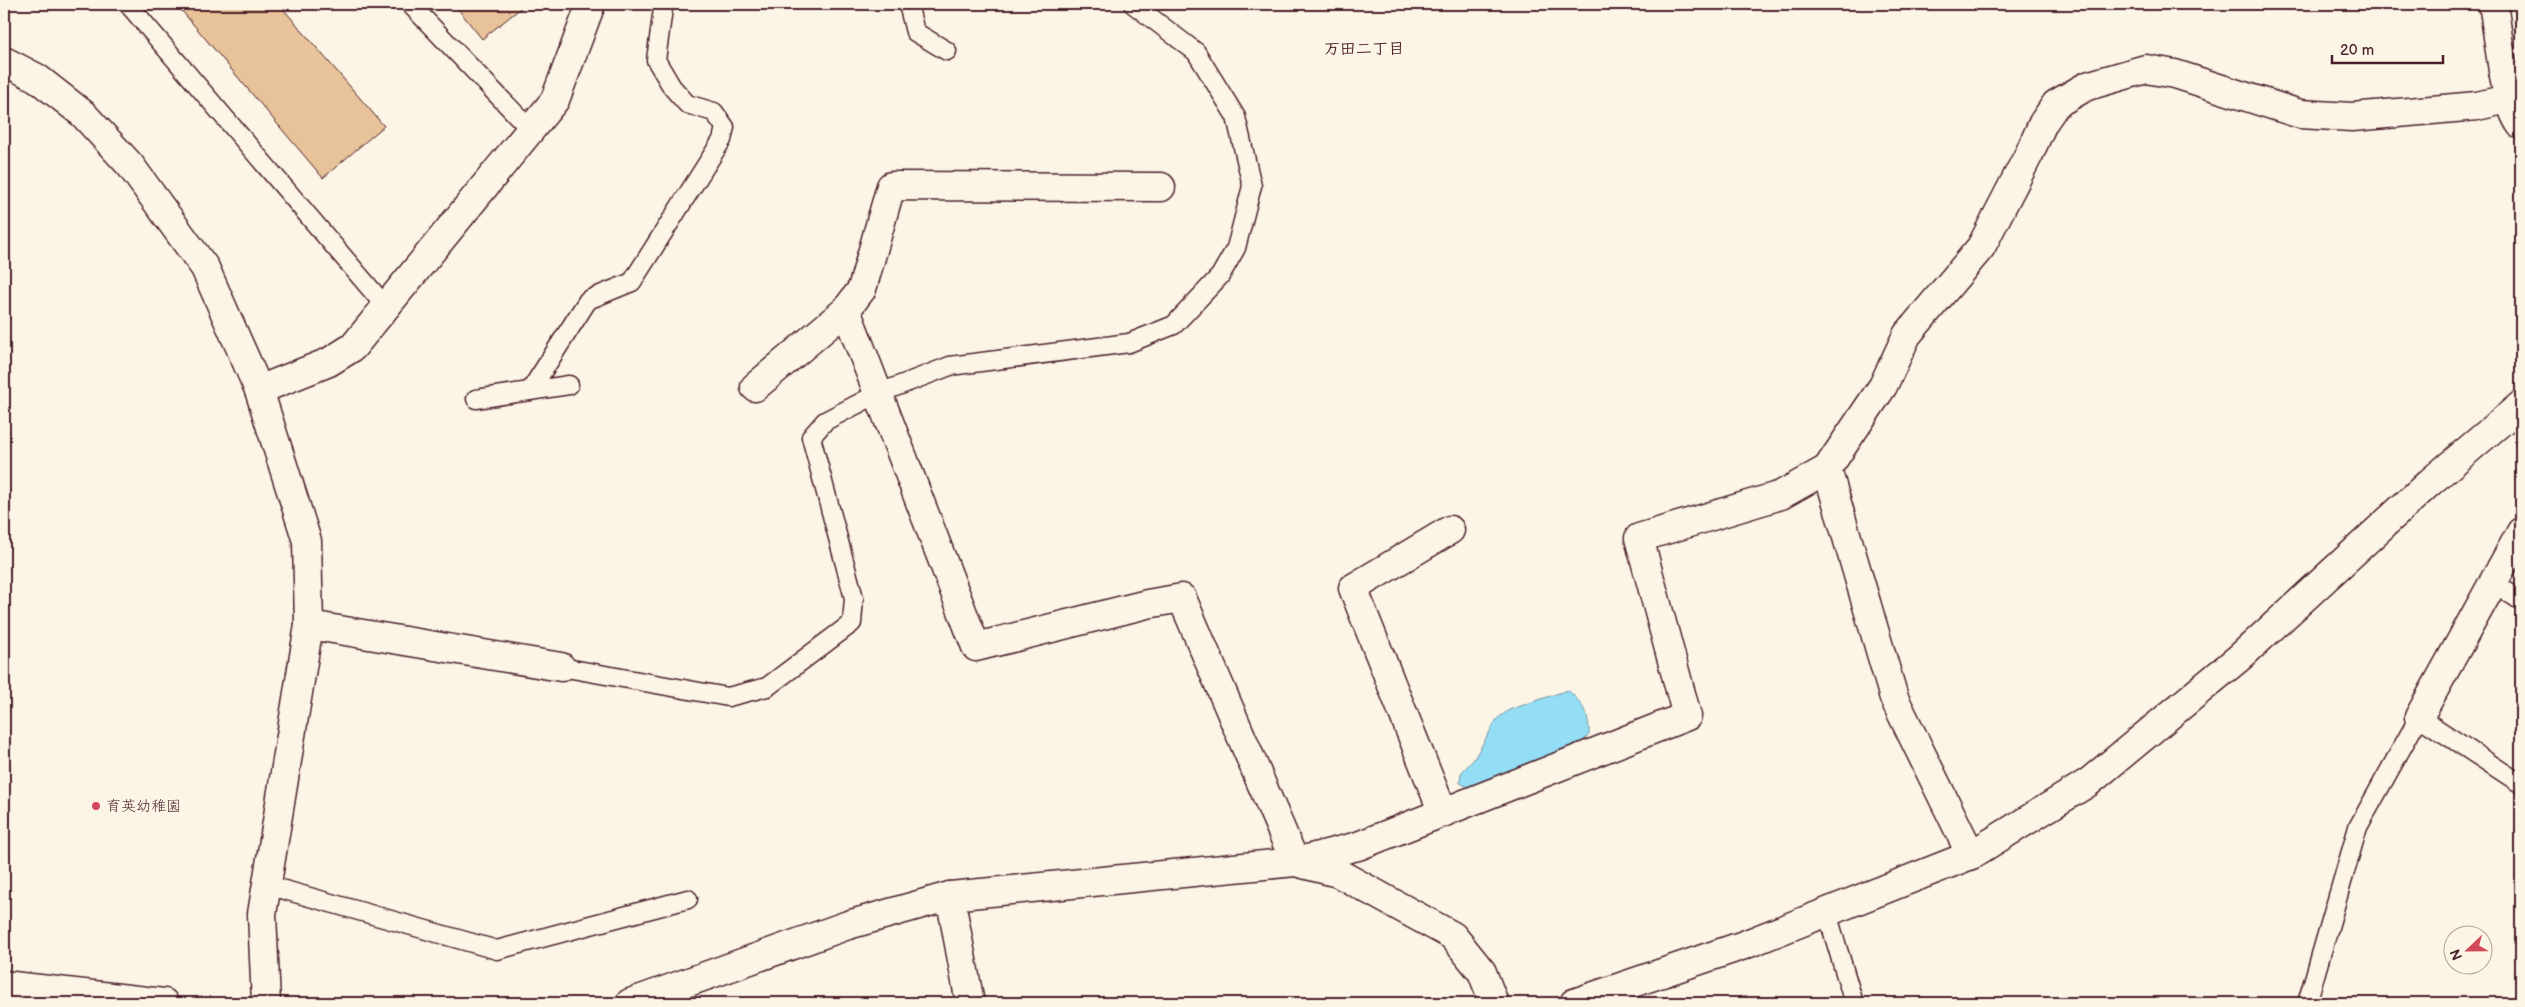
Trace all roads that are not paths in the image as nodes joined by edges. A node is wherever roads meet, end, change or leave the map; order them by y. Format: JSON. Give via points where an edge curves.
{"nodes":[{"id":1,"x":128,"y":4,"type":"edge"},
{"id":2,"x":410,"y":4,"type":"edge"},
{"id":3,"x":591,"y":4,"type":"edge"},
{"id":4,"x":660,"y":4,"type":"edge"},
{"id":5,"x":908,"y":4,"type":"edge"},
{"id":6,"x":1133,"y":4,"type":"edge"},
{"id":7,"x":2494,"y":4,"type":"edge"},
{"id":8,"x":946,"y":50,"type":"dead end"},
{"id":9,"x":4,"y":61,"type":"edge"},
{"id":10,"x":2516,"y":98,"type":"edge"},
{"id":11,"x":2521,"y":126,"type":"edge"},
{"id":12,"x":531,"y":130,"type":"junction"},
{"id":13,"x":1161,"y":187,"type":"dead end"},
{"id":14,"x":386,"y":307,"type":"junction"},
{"id":15,"x":846,"y":310,"type":"junction"},
{"id":16,"x":569,"y":385,"type":"dead end"},
{"id":17,"x":755,"y":388,"type":"dead end"},
{"id":18,"x":259,"y":390,"type":"junction"},
{"id":19,"x":530,"y":391,"type":"junction"},
{"id":20,"x":877,"y":394,"type":"junction"},
{"id":21,"x":476,"y":399,"type":"dead end"},
{"id":22,"x":2521,"y":405,"type":"edge"},
{"id":23,"x":1827,"y":469,"type":"junction"},
{"id":24,"x":1450,"y":530,"type":"dead end"},
{"id":25,"x":2521,"y":532,"type":"edge"},
{"id":26,"x":2494,"y":583,"type":"junction"},
{"id":27,"x":2521,"y":601,"type":"edge"},
{"id":28,"x":310,"y":624,"type":"junction"},
{"id":29,"x":561,"y":667,"type":"joint"},
{"id":30,"x":2419,"y":717,"type":"junction"},
{"id":31,"x":2521,"y":784,"type":"edge"},
{"id":32,"x":1443,"y":813,"type":"junction"},
{"id":33,"x":1971,"y":855,"type":"junction"},
{"id":34,"x":1295,"y":862,"type":"junction"},
{"id":35,"x":267,"y":885,"type":"junction"},
{"id":36,"x":950,"y":896,"type":"junction"},
{"id":37,"x":688,"y":899,"type":"dead end"},
{"id":38,"x":1827,"y":913,"type":"junction"},
{"id":39,"x":4,"y":985,"type":"edge"},
{"id":40,"x":164,"y":1003,"type":"edge"},
{"id":41,"x":266,"y":1003,"type":"edge"},
{"id":42,"x":630,"y":1003,"type":"edge"},
{"id":43,"x":970,"y":1003,"type":"edge"},
{"id":44,"x":1494,"y":1003,"type":"edge"},
{"id":45,"x":1574,"y":1003,"type":"edge"},
{"id":46,"x":1854,"y":1003,"type":"edge"},
{"id":47,"x":2307,"y":1003,"type":"edge"}],
"edges":[{"from":1,"to":14,"type":"lane"},
{"from":2,"to":12,"type":"lane"},
{"from":3,"to":12,"type":"street","via":[[556,100]]},
{"from":4,"to":19,"type":"lane","via":[[664,9],[656,60],[687,104],[714,112],[725,127],[722,140],[632,282],[588,300]]},
{"from":5,"to":8,"type":"lane","via":[[915,32]]},
{"from":6,"to":20,"type":"lane","via":[[1196,52],[1236,117],[1252,186],[1236,248],[1220,276],[1174,325],[1129,343],[950,366]]},
{"from":7,"to":10,"type":"street"},
{"from":9,"to":18,"type":"street","via":[[38,78],[83,114],[130,165],[205,268]]},
{"from":10,"to":11,"type":"street","via":[[2516,118]]},
{"from":10,"to":23,"type":"street","via":[[2477,106],[2352,117],[2300,114],[2175,74],[2146,69],[2087,86],[2056,104],[2043,123],[1980,247],[1907,335],[1883,386]]},
{"from":12,"to":14,"type":"street"},
{"from":13,"to":15,"type":"street","via":[[891,186],[862,289]]},
{"from":14,"to":18,"type":"street","via":[[354,347],[330,362]]},
{"from":15,"to":17,"type":"street"},
{"from":15,"to":20,"type":"street"},
{"from":16,"to":19,"type":"lane"},
{"from":18,"to":28,"type":"street","via":[[307,541]]},
{"from":19,"to":21,"type":"lane"},
{"from":20,"to":29,"type":"lane","via":[[825,421],[811,437],[854,598],[852,623],[767,687],[728,697]]},
{"from":20,"to":34,"type":"street","via":[[976,647],[1182,598]]},
{"from":22,"to":33,"type":"street","via":[[2429,484],[2240,657],[2089,782]]},
{"from":23,"to":32,"type":"street","via":[[1781,495],[1640,538],[1687,716]]},
{"from":23,"to":33,"type":"street","via":[[1894,698]]},
{"from":24,"to":32,"type":"street","via":[[1353,588]]},
{"from":25,"to":26,"type":"street"},
{"from":26,"to":27,"type":"lane"},
{"from":26,"to":30,"type":"street"},
{"from":28,"to":29,"type":"street"},
{"from":28,"to":35,"type":"street"},
{"from":30,"to":31,"type":"lane"},
{"from":30,"to":47,"type":"lane","via":[[2358,827]]},
{"from":32,"to":34,"type":"street","via":[[1358,846]]},
{"from":33,"to":38,"type":"street"},
{"from":34,"to":36,"type":"street"},
{"from":34,"to":44,"type":"street","via":[[1338,873],[1453,936],[1482,972]]},
{"from":35,"to":37,"type":"lane","via":[[497,950]]},
{"from":35,"to":41,"type":"street","via":[[262,914]]},
{"from":36,"to":42,"type":"street","via":[[848,925]]},
{"from":36,"to":43,"type":"street"},
{"from":38,"to":45,"type":"street","via":[[1744,946]]},
{"from":38,"to":46,"type":"lane"},
{"from":39,"to":40,"type":"street"}]}
